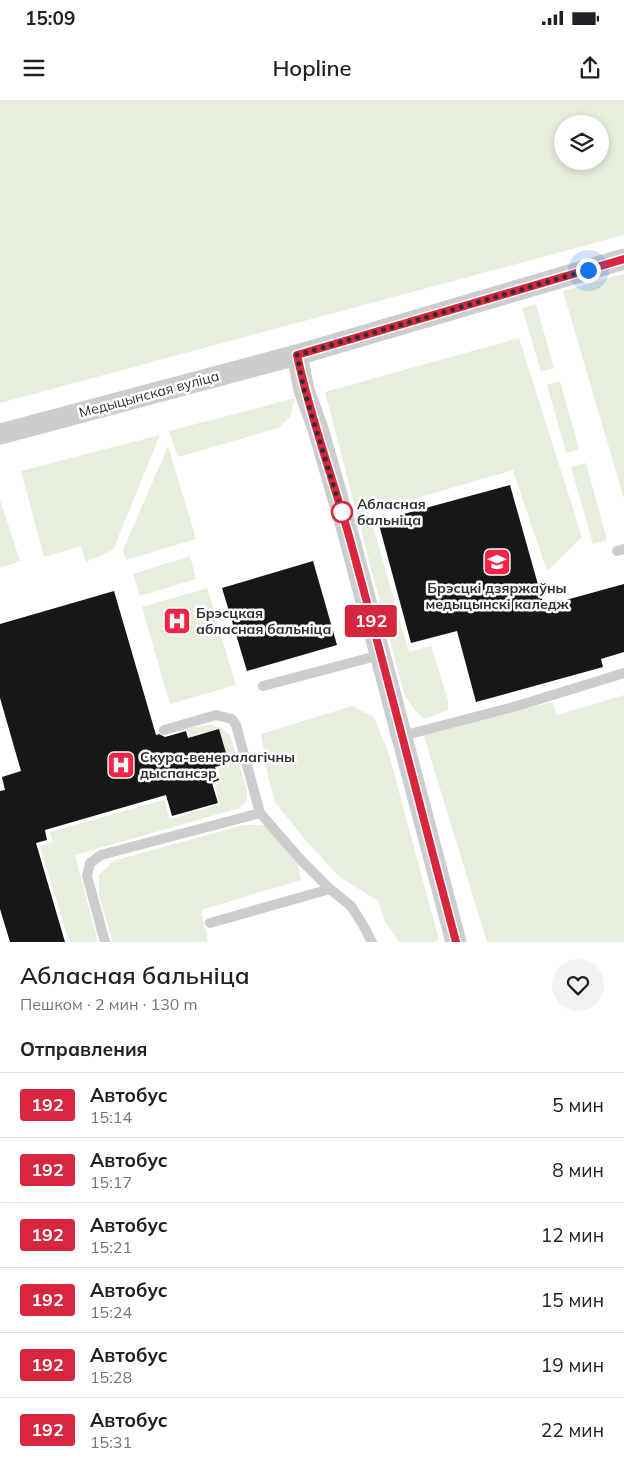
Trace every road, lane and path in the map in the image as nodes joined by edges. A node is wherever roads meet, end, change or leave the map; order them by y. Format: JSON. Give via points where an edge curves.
{"nodes":[{"id":1,"x":624,"y":259,"type":"edge"},
{"id":2,"x":297,"y":355,"type":"junction"},
{"id":3,"x":0,"y":434,"type":"edge"},
{"id":4,"x":380,"y":655,"type":"junction"},
{"id":5,"x":624,"y":673,"type":"edge"},
{"id":6,"x":263,"y":686,"type":"dead end"},
{"id":7,"x":164,"y":730,"type":"dead end"},
{"id":8,"x":402,"y":736,"type":"junction"},
{"id":9,"x":260,"y":813,"type":"junction"},
{"id":10,"x":330,"y":889,"type":"junction"},
{"id":11,"x":210,"y":923,"type":"dead end"},
{"id":12,"x":105,"y":942,"type":"edge"},
{"id":13,"x":372,"y":942,"type":"edge"},
{"id":14,"x":456,"y":942,"type":"edge"}],
"edges":[{"from":1,"to":2,"type":"street","name":"Медыцынская вуліца"},
{"from":2,"to":3,"type":"street","name":"Медыцынская вуліца"},
{"from":2,"to":4,"type":"street","via":[[304,390],[349,537]]},
{"from":4,"to":6,"type":"lane"},
{"from":4,"to":8,"type":"street"},
{"from":5,"to":8,"type":"lane","via":[[518,706]]},
{"from":7,"to":9,"type":"lane","via":[[216,715],[232,719]]},
{"from":8,"to":14,"type":"street"},
{"from":9,"to":10,"type":"lane"},
{"from":9,"to":12,"type":"lane","via":[[101,855],[90,863],[87,876]]},
{"from":10,"to":11,"type":"lane"},
{"from":10,"to":13,"type":"lane","via":[[351,906]]}]}
